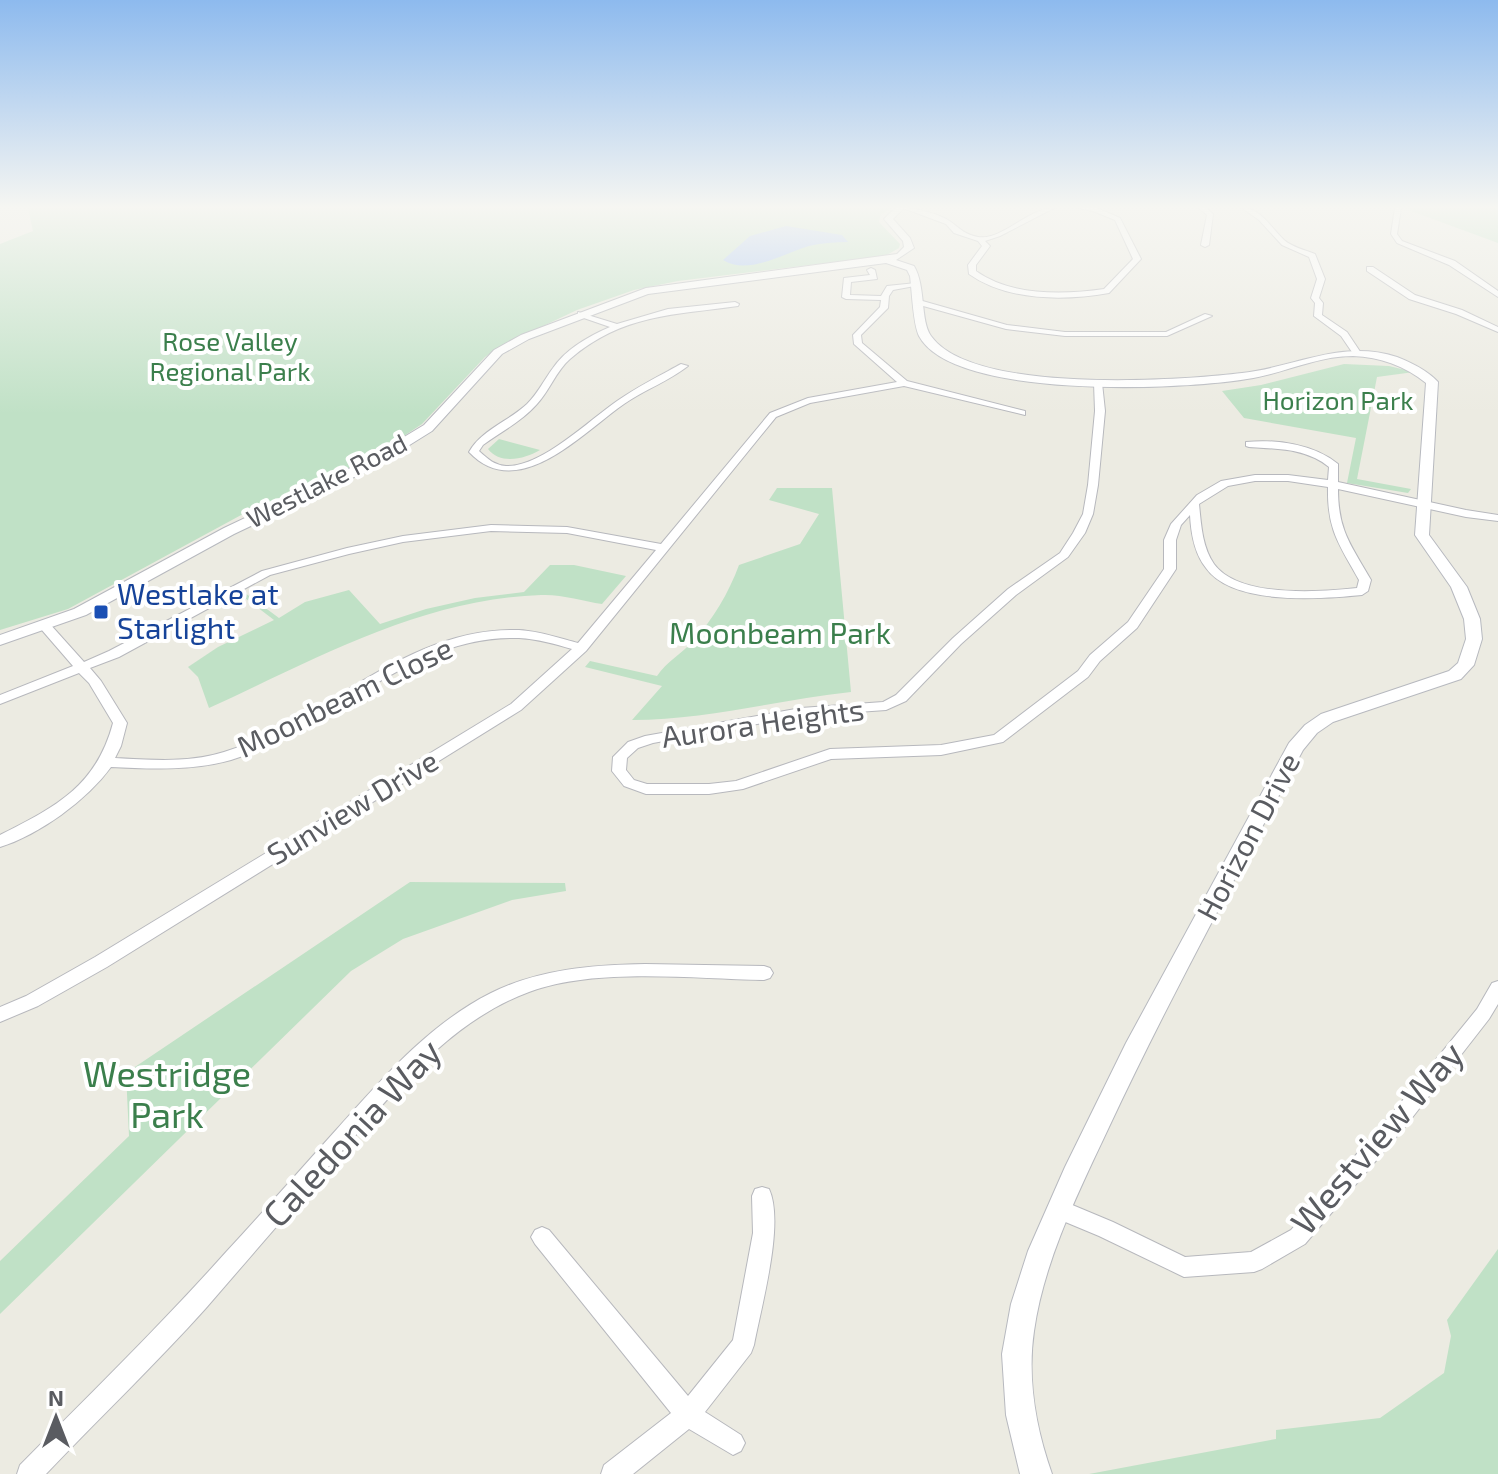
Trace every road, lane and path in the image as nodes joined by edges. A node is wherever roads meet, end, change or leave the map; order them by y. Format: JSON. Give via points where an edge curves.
{"nodes":[{"id":1,"x":791,"y":277,"type":"edge"},
{"id":2,"x":856,"y":277,"type":"edge"},
{"id":3,"x":883,"y":277,"type":"edge"},
{"id":4,"x":913,"y":277,"type":"edge"},
{"id":5,"x":979,"y":277,"type":"edge"},
{"id":6,"x":1120,"y":277,"type":"edge"},
{"id":7,"x":1320,"y":277,"type":"edge"},
{"id":8,"x":1382,"y":277,"type":"edge"},
{"id":9,"x":1474,"y":277,"type":"edge"},
{"id":10,"x":891,"y":288,"type":"junction"},
{"id":11,"x":918,"y":294,"type":"junction"},
{"id":12,"x":1498,"y":295,"type":"edge"},
{"id":13,"x":885,"y":298,"type":"junction"},
{"id":14,"x":735,"y":304,"type":"dead end"},
{"id":15,"x":581,"y":314,"type":"junction"},
{"id":16,"x":1208,"y":316,"type":"dead end"},
{"id":17,"x":617,"y":327,"type":"junction"},
{"id":18,"x":1498,"y":330,"type":"edge"},
{"id":19,"x":1357,"y":353,"type":"junction"},
{"id":20,"x":684,"y":366,"type":"dead end"},
{"id":21,"x":904,"y":383,"type":"junction"},
{"id":22,"x":1098,"y":383,"type":"junction"},
{"id":23,"x":1022,"y":413,"type":"dead end"},
{"id":24,"x":1249,"y":444,"type":"dead end"},
{"id":25,"x":1335,"y":486,"type":"junction"},
{"id":26,"x":1194,"y":503,"type":"junction"},
{"id":27,"x":1424,"y":505,"type":"junction"},
{"id":28,"x":1498,"y":518,"type":"edge"},
{"id":29,"x":665,"y":548,"type":"junction"},
{"id":30,"x":45,"y":626,"type":"junction"},
{"id":31,"x":0,"y":640,"type":"edge"},
{"id":32,"x":581,"y":648,"type":"junction"},
{"id":33,"x":82,"y":667,"type":"junction"},
{"id":34,"x":0,"y":700,"type":"edge"},
{"id":35,"x":107,"y":762,"type":"junction"},
{"id":36,"x":0,"y":842,"type":"edge"},
{"id":37,"x":764,"y":973,"type":"dead end"},
{"id":38,"x":1498,"y":988,"type":"edge"},
{"id":39,"x":0,"y":1015,"type":"edge"},
{"id":40,"x":762,"y":1196,"type":"dead end"},
{"id":41,"x":1058,"y":1209,"type":"junction"},
{"id":42,"x":542,"y":1237,"type":"dead end"},
{"id":43,"x":688,"y":1415,"type":"junction"},
{"id":44,"x":733,"y":1443,"type":"dead end"},
{"id":45,"x":29,"y":1474,"type":"edge"},
{"id":46,"x":613,"y":1474,"type":"edge"},
{"id":47,"x":1036,"y":1474,"type":"edge"}],
"edges":[{"from":1,"to":15,"type":"street","name":"Westlake Road","via":[[655,289]]},
{"from":2,"to":13,"type":"street","via":[[847,280],[846,297]]},
{"from":3,"to":10,"type":"street"},
{"from":4,"to":11,"type":"street"},
{"from":5,"to":6,"type":"street","via":[[990,285],[1048,293],[1106,291]]},
{"from":7,"to":19,"type":"street","via":[[1318,316],[1344,334]]},
{"from":8,"to":18,"type":"street","via":[[1412,297]]},
{"from":9,"to":12,"type":"street"},
{"from":10,"to":11,"type":"street"},
{"from":10,"to":13,"type":"street"},
{"from":11,"to":16,"type":"street","via":[[1006,327],[1065,334],[1167,334]]},
{"from":11,"to":22,"type":"street","name":"Horizon Drive","via":[[929,344],[958,362],[1021,378]]},
{"from":13,"to":21,"type":"street","via":[[884,308],[857,335],[858,344]]},
{"from":14,"to":17,"type":"street","via":[[675,308]]},
{"from":15,"to":17,"type":"street"},
{"from":15,"to":30,"type":"street","name":"Westlake Road","via":[[508,345],[428,428],[366,466]]},
{"from":17,"to":20,"type":"street","via":[[564,360],[531,405],[479,443],[474,452],[481,461],[526,467],[543,460],[617,405]]},
{"from":19,"to":22,"type":"street","name":"Horizon Drive","via":[[1219,379]]},
{"from":19,"to":27,"type":"street","name":"Horizon Drive","via":[[1408,365],[1432,382]]},
{"from":21,"to":23,"type":"street"},
{"from":21,"to":29,"type":"street","name":"Sunview Drive","via":[[808,401],[773,415]]},
{"from":22,"to":26,"type":"street","name":"Aurora Heights","via":[[1093,485],[1079,533],[1064,555],[1012,592],[901,698],[886,706],[801,712],[650,739],[620,757],[619,771],[629,783],[646,789],[709,789],[738,786],[830,754],[941,750],[998,739],[1083,674],[1133,625],[1170,569],[1170,540]]},
{"from":24,"to":25,"type":"street","via":[[1326,457],[1334,466]]},
{"from":25,"to":26,"type":"street","via":[[1249,479],[1223,484]]},
{"from":25,"to":26,"type":"street","via":[[1337,530],[1365,580],[1362,591],[1320,594],[1237,585],[1214,572],[1196,534]]},
{"from":25,"to":27,"type":"street"},
{"from":27,"to":28,"type":"street"},
{"from":27,"to":41,"type":"street","name":"Horizon Drive","via":[[1422,535],[1459,587],[1472,619],[1474,639],[1466,665],[1455,675],[1327,718],[1295,747],[1110,1095]]},
{"from":29,"to":32,"type":"street","name":"Sunview Drive"},
{"from":29,"to":33,"type":"street","via":[[567,530],[491,528],[403,539],[266,573]]},
{"from":30,"to":31,"type":"street","name":"Westlake Road"},
{"from":30,"to":33,"type":"street"},
{"from":32,"to":35,"type":"street","name":"Moonbeam Close","via":[[518,634],[467,638],[435,647],[289,730],[228,756],[171,763]]},
{"from":32,"to":39,"type":"street","name":"Sunview Drive","via":[[516,707],[479,731],[101,962]]},
{"from":33,"to":34,"type":"street"},
{"from":33,"to":35,"type":"street","via":[[120,723]]},
{"from":35,"to":36,"type":"street","via":[[56,813]]},
{"from":37,"to":45,"type":"street","name":"Caledonia Way","via":[[567,977],[527,986],[470,1016],[393,1081],[156,1346]]},
{"from":38,"to":41,"type":"street","name":"Westview Way","via":[[1401,1117],[1298,1237],[1254,1262],[1184,1267]]},
{"from":40,"to":43,"type":"street","via":[[764,1233],[743,1345]]},
{"from":41,"to":47,"type":"street","name":"Horizon Drive","via":[[1025,1308],[1017,1353]]},
{"from":42,"to":43,"type":"street"},
{"from":43,"to":44,"type":"street"},
{"from":43,"to":46,"type":"street"}]}
